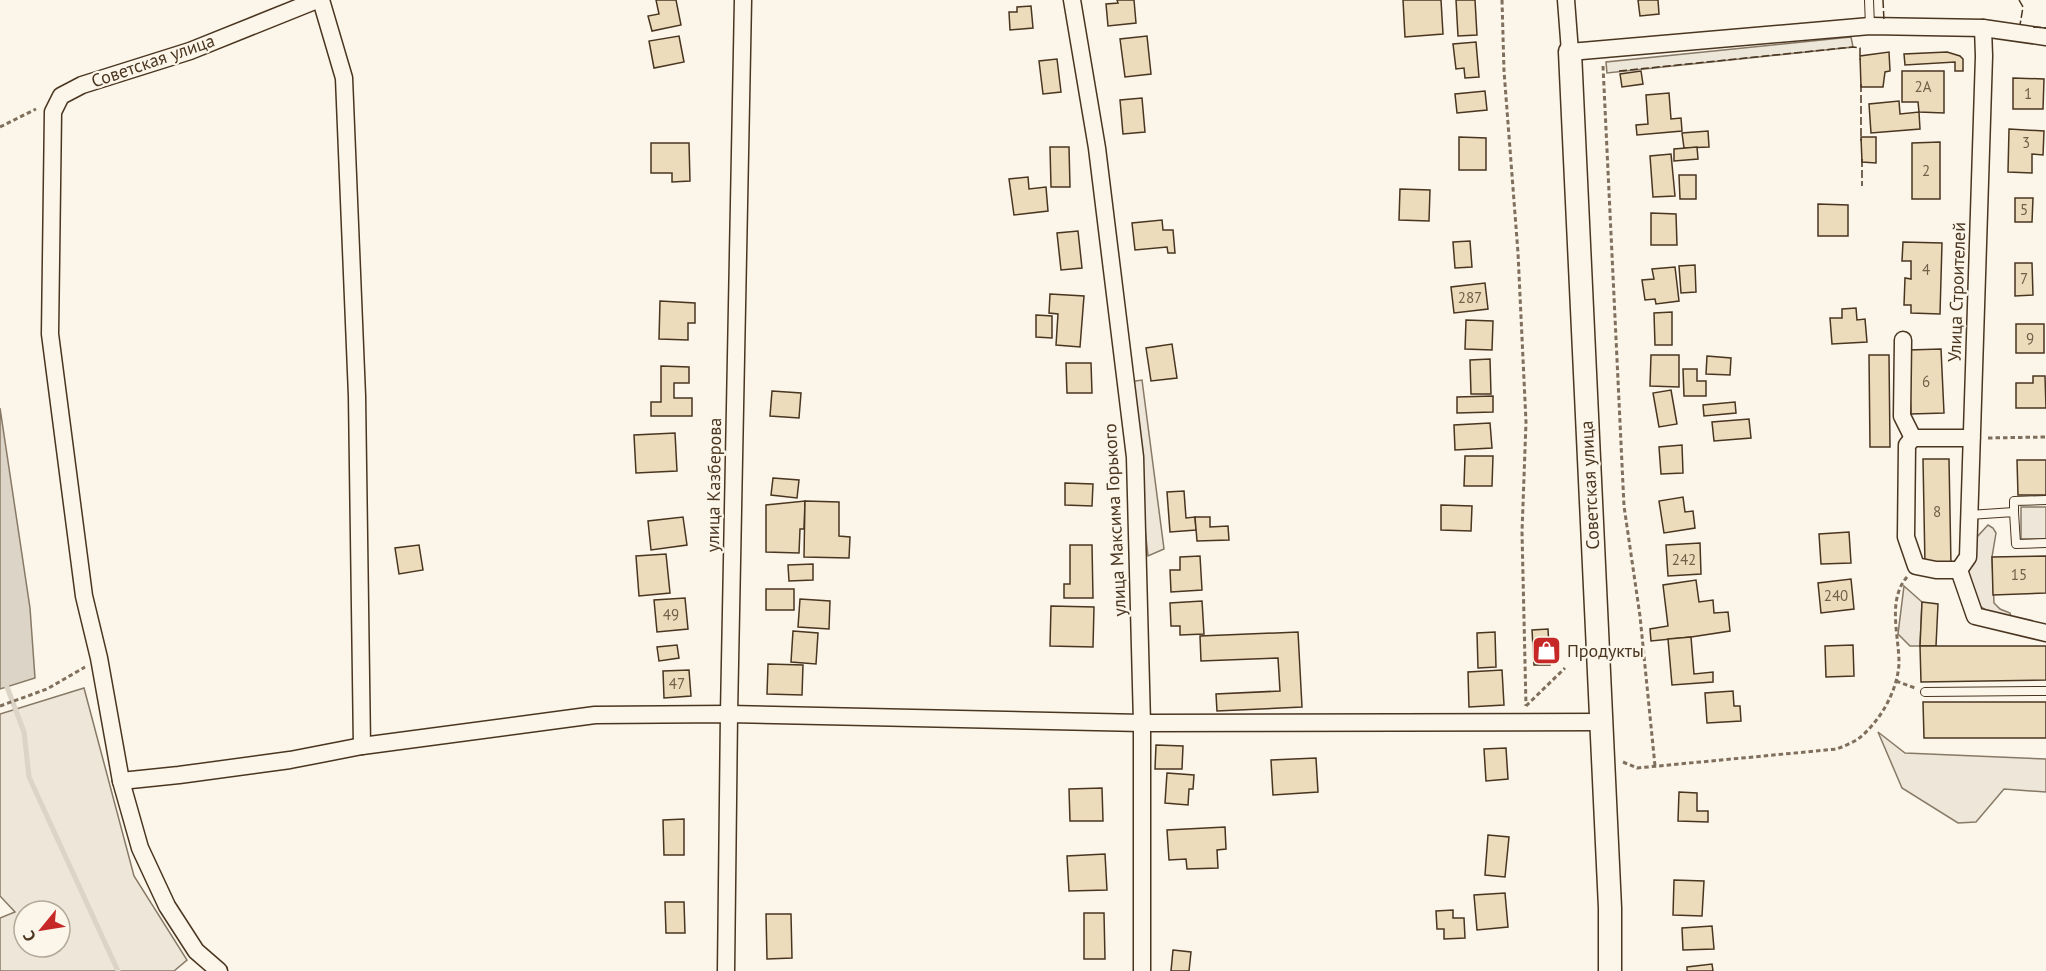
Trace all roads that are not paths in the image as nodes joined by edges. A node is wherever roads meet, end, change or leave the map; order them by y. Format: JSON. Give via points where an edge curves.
{"nodes":[{"id":1,"x":316,"y":0,"type":"edge"},
{"id":2,"x":321,"y":0,"type":"edge"},
{"id":3,"x":743,"y":0,"type":"edge"},
{"id":4,"x":1072,"y":0,"type":"edge"},
{"id":5,"x":1566,"y":0,"type":"edge"},
{"id":6,"x":1869,"y":0,"type":"edge"},
{"id":7,"x":1870,"y":26,"type":"junction"},
{"id":8,"x":1983,"y":28,"type":"junction"},
{"id":9,"x":2046,"y":37,"type":"edge"},
{"id":10,"x":1570,"y":52,"type":"junction"},
{"id":11,"x":1902,"y":340,"type":"dead end"},
{"id":12,"x":1913,"y":438,"type":"junction"},
{"id":13,"x":1972,"y":438,"type":"junction"},
{"id":14,"x":2046,"y":500,"type":"edge"},
{"id":15,"x":2014,"y":512,"type":"junction"},
{"id":16,"x":1970,"y":515,"type":"junction"},
{"id":17,"x":2046,"y":543,"type":"edge"},
{"id":18,"x":1964,"y":563,"type":"junction"},
{"id":19,"x":2046,"y":633,"type":"edge"},
{"id":20,"x":1925,"y":692,"type":"road end"},
{"id":21,"x":2046,"y":692,"type":"edge"},
{"id":22,"x":729,"y":714,"type":"junction"},
{"id":23,"x":1602,"y":722,"type":"junction"},
{"id":24,"x":1142,"y":723,"type":"junction"},
{"id":25,"x":362,"y":746,"type":"junction"},
{"id":26,"x":121,"y":781,"type":"junction"},
{"id":27,"x":219,"y":971,"type":"edge"},
{"id":28,"x":726,"y":971,"type":"edge"},
{"id":29,"x":1142,"y":971,"type":"edge"},
{"id":30,"x":1610,"y":971,"type":"edge"}],
"edges":[{"from":1,"to":26,"type":"street","name":"Советская улица","via":[[190,51],[82,85],[61,96],[53,112],[50,334],[84,596]]},
{"from":2,"to":25,"type":"street","via":[[344,78],[357,396]]},
{"from":3,"to":22,"type":"street","name":"улица Казберова"},
{"from":4,"to":24,"type":"street","name":"улица Максима Горького","via":[[1097,148],[1135,457]]},
{"from":5,"to":10,"type":"street","name":"Советская улица"},
{"from":6,"to":7,"type":"lane"},
{"from":7,"to":8,"type":"street"},
{"from":7,"to":10,"type":"street"},
{"from":8,"to":9,"type":"street"},
{"from":8,"to":13,"type":"street","name":"Улица Строителей"},
{"from":10,"to":23,"type":"street","name":"Советская улица"},
{"from":11,"to":12,"type":"street","via":[[1902,416]]},
{"from":12,"to":13,"type":"street"},
{"from":12,"to":18,"type":"street","via":[[1907,445],[1906,537],[1916,566],[1936,570]]},
{"from":13,"to":16,"type":"street","name":"Улица Строителей"},
{"from":14,"to":15,"type":"lane","via":[[2014,501]]},
{"from":15,"to":16,"type":"lane"},
{"from":15,"to":17,"type":"lane","via":[[2016,544]]},
{"from":16,"to":18,"type":"street","name":"Улица Строителей"},
{"from":18,"to":19,"type":"street","via":[[1975,616]]},
{"from":20,"to":21,"type":"lane"},
{"from":22,"to":24,"type":"street"},
{"from":22,"to":25,"type":"street","via":[[595,714]]},
{"from":22,"to":28,"type":"street","name":"улица Казберова"},
{"from":23,"to":24,"type":"street"},
{"from":23,"to":30,"type":"street","name":"Советская улица"},
{"from":24,"to":29,"type":"street","name":"улица Максима Горького"},
{"from":25,"to":26,"type":"street","via":[[279,762]]},
{"from":26,"to":27,"type":"street","via":[[140,848],[167,906],[196,951]]}]}
